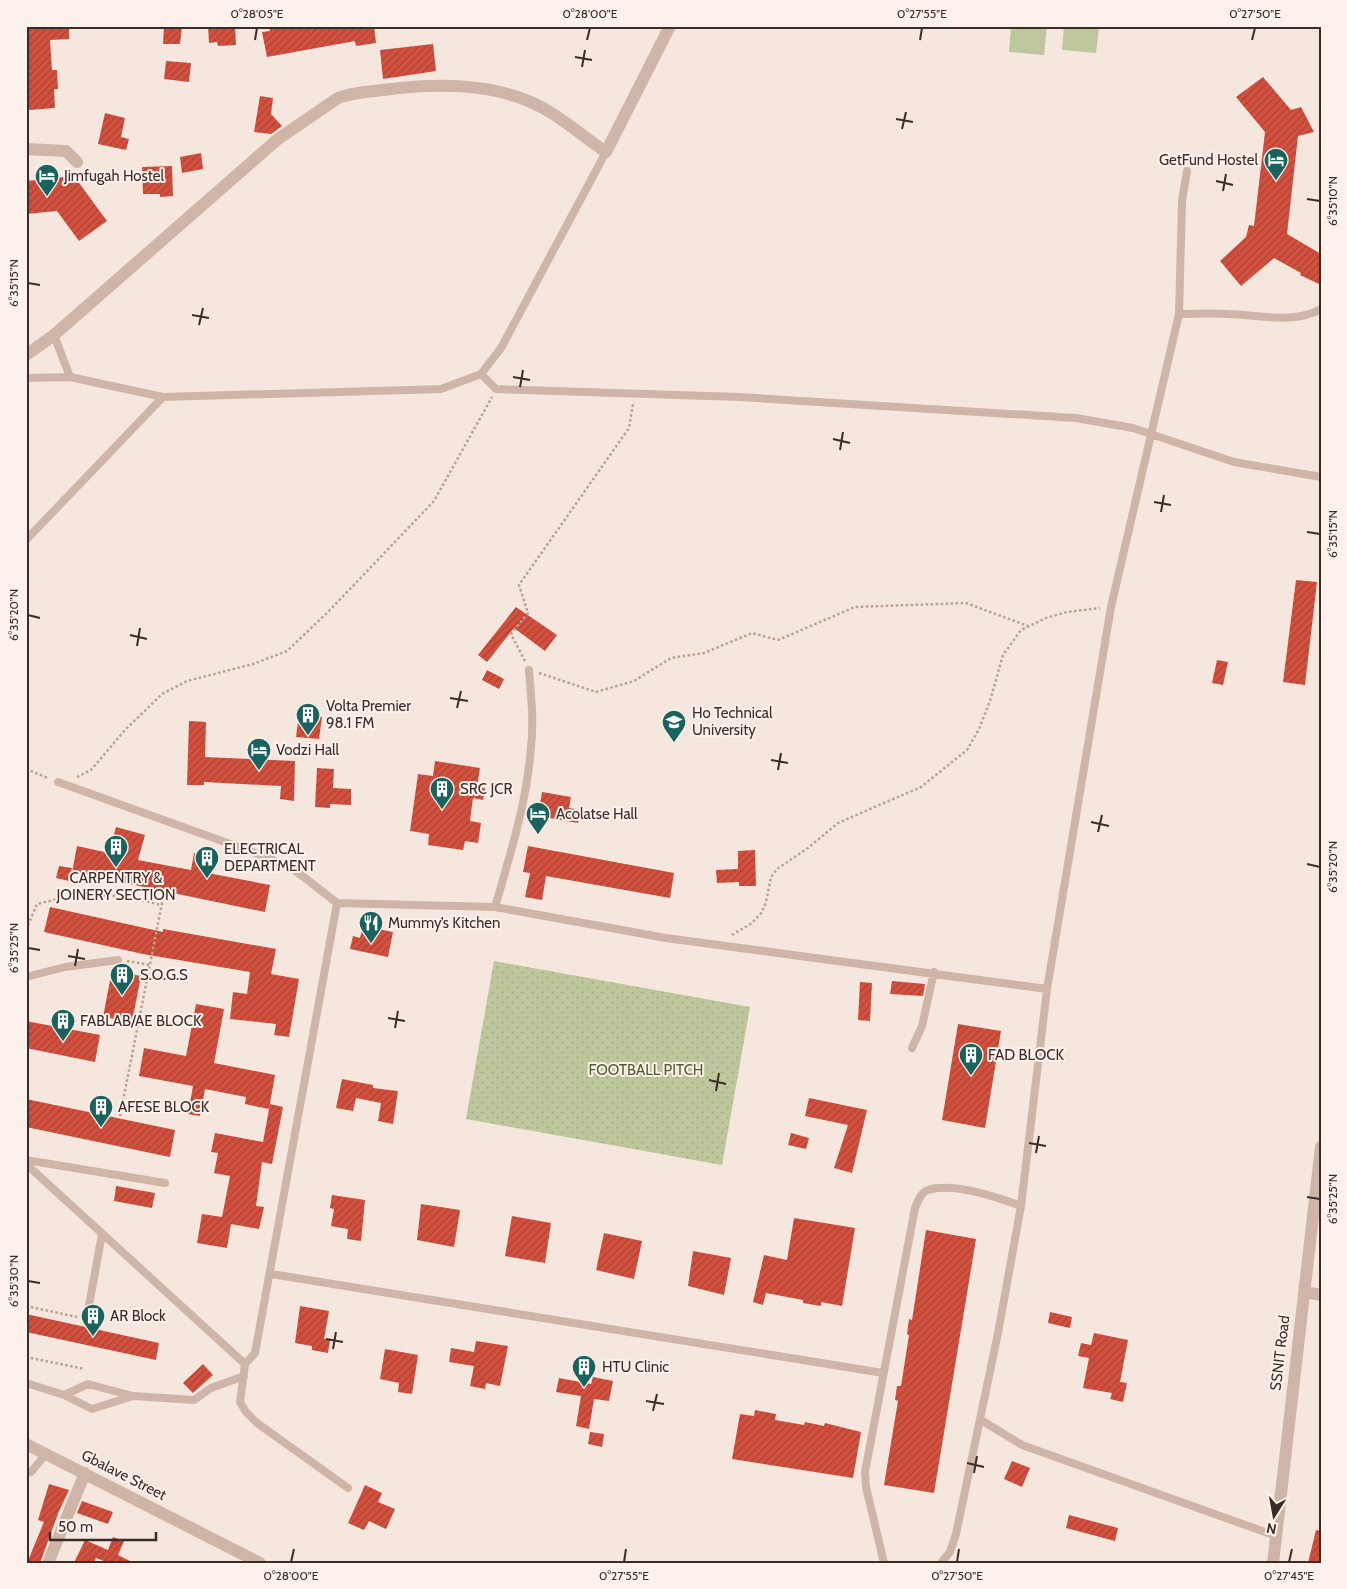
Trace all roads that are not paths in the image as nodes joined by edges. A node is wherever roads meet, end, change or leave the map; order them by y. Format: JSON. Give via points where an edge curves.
{"nodes":[{"id":1,"x":670,"y":26,"type":"edge"},
{"id":2,"x":26,"y":149,"type":"edge"},
{"id":3,"x":606,"y":152,"type":"junction"},
{"id":4,"x":77,"y":162,"type":"dead end"},
{"id":5,"x":1187,"y":171,"type":"dead end"},
{"id":6,"x":1321,"y":309,"type":"edge"},
{"id":7,"x":1179,"y":314,"type":"junction"},
{"id":8,"x":54,"y":335,"type":"junction"},
{"id":9,"x":26,"y":355,"type":"edge"},
{"id":10,"x":481,"y":374,"type":"junction"},
{"id":11,"x":70,"y":377,"type":"junction"},
{"id":12,"x":26,"y":378,"type":"edge"},
{"id":13,"x":163,"y":397,"type":"junction"},
{"id":14,"x":1151,"y":434,"type":"junction"},
{"id":15,"x":1321,"y":477,"type":"edge"},
{"id":16,"x":26,"y":540,"type":"edge"},
{"id":17,"x":529,"y":670,"type":"road end"},
{"id":18,"x":58,"y":782,"type":"road end"},
{"id":19,"x":337,"y":903,"type":"junction"},
{"id":20,"x":495,"y":907,"type":"junction"},
{"id":21,"x":118,"y":960,"type":"road end"},
{"id":22,"x":934,"y":972,"type":"junction"},
{"id":23,"x":26,"y":977,"type":"edge"},
{"id":24,"x":1047,"y":989,"type":"junction"},
{"id":25,"x":912,"y":1048,"type":"dead end"},
{"id":26,"x":1321,"y":1147,"type":"edge"},
{"id":27,"x":26,"y":1160,"type":"edge"},
{"id":28,"x":26,"y":1164,"type":"edge"},
{"id":29,"x":165,"y":1183,"type":"dead end"},
{"id":30,"x":1021,"y":1206,"type":"junction"},
{"id":31,"x":102,"y":1234,"type":"junction"},
{"id":32,"x":271,"y":1274,"type":"junction"},
{"id":33,"x":1304,"y":1292,"type":"junction"},
{"id":34,"x":1321,"y":1295,"type":"edge"},
{"id":35,"x":86,"y":1321,"type":"road end"},
{"id":36,"x":245,"y":1364,"type":"junction"},
{"id":37,"x":883,"y":1373,"type":"junction"},
{"id":38,"x":244,"y":1376,"type":"junction"},
{"id":39,"x":26,"y":1383,"type":"edge"},
{"id":40,"x":64,"y":1395,"type":"junction"},
{"id":41,"x":133,"y":1396,"type":"junction"},
{"id":42,"x":981,"y":1420,"type":"junction"},
{"id":43,"x":26,"y":1444,"type":"edge"},
{"id":44,"x":46,"y":1454,"type":"junction"},
{"id":45,"x":26,"y":1473,"type":"edge"},
{"id":46,"x":85,"y":1473,"type":"junction"},
{"id":47,"x":348,"y":1488,"type":"dead end"},
{"id":48,"x":1276,"y":1536,"type":"junction"},
{"id":49,"x":239,"y":1558,"type":"edge"},
{"id":50,"x":48,"y":1563,"type":"edge"},
{"id":51,"x":260,"y":1563,"type":"edge"},
{"id":52,"x":884,"y":1563,"type":"edge"},
{"id":53,"x":941,"y":1563,"type":"edge"},
{"id":54,"x":1273,"y":1563,"type":"edge"}],
"edges":[{"from":1,"to":3,"type":"street"},
{"from":2,"to":4,"type":"street","via":[[66,151]]},
{"from":3,"to":8,"type":"street","via":[[543,108],[485,89],[459,84],[349,94],[278,139]]},
{"from":3,"to":10,"type":"lane","via":[[501,348]]},
{"from":5,"to":7,"type":"lane","via":[[1182,201]]},
{"from":6,"to":7,"type":"lane","via":[[1314,313],[1282,317]]},
{"from":7,"to":14,"type":"lane"},
{"from":8,"to":9,"type":"street"},
{"from":8,"to":11,"type":"lane"},
{"from":10,"to":13,"type":"lane","via":[[441,389]]},
{"from":10,"to":14,"type":"lane","via":[[496,389],[629,392],[1038,414],[1113,424]]},
{"from":11,"to":12,"type":"lane"},
{"from":11,"to":13,"type":"lane"},
{"from":13,"to":16,"type":"lane"},
{"from":14,"to":15,"type":"lane","via":[[1234,462]]},
{"from":14,"to":24,"type":"lane","via":[[1112,607]]},
{"from":17,"to":20,"type":"lane","via":[[532,746],[517,830]]},
{"from":18,"to":19,"type":"lane","via":[[269,858],[296,871]]},
{"from":19,"to":20,"type":"lane"},
{"from":19,"to":32,"type":"lane"},
{"from":20,"to":22,"type":"lane","via":[[666,938]]},
{"from":21,"to":23,"type":"lane","via":[[65,967]]},
{"from":22,"to":24,"type":"lane"},
{"from":22,"to":25,"type":"lane","via":[[922,1026]]},
{"from":24,"to":30,"type":"lane"},
{"from":26,"to":33,"type":"street","name":"SSNIT Road"},
{"from":27,"to":29,"type":"lane"},
{"from":28,"to":31,"type":"lane"},
{"from":30,"to":37,"type":"lane","via":[[958,1188],[928,1190],[919,1197]]},
{"from":30,"to":42,"type":"lane"},
{"from":31,"to":35,"type":"lane"},
{"from":31,"to":36,"type":"lane"},
{"from":32,"to":36,"type":"lane","via":[[255,1353]]},
{"from":32,"to":37,"type":"lane"},
{"from":33,"to":34,"type":"street"},
{"from":33,"to":48,"type":"street","name":"SSNIT Road"},
{"from":36,"to":38,"type":"lane"},
{"from":37,"to":52,"type":"lane","via":[[865,1472]]},
{"from":38,"to":41,"type":"lane","via":[[211,1388],[194,1400]]},
{"from":38,"to":47,"type":"lane","via":[[240,1402],[246,1412]]},
{"from":39,"to":40,"type":"lane"},
{"from":40,"to":41,"type":"lane","via":[[88,1384]]},
{"from":40,"to":41,"type":"lane","via":[[92,1409]]},
{"from":42,"to":48,"type":"lane","via":[[1022,1445]]},
{"from":42,"to":53,"type":"lane","via":[[953,1543]]},
{"from":43,"to":44,"type":"street","name":"Gbalave Street"},
{"from":44,"to":45,"type":"lane","via":[[31,1472]]},
{"from":44,"to":46,"type":"street","name":"Gbalave Street"},
{"from":46,"to":49,"type":"street","name":"Gbalave Street"},
{"from":46,"to":50,"type":"street"},
{"from":48,"to":54,"type":"street","name":"SSNIT Road"},
{"from":49,"to":51,"type":"street","name":"Gbalave Street"}]}
